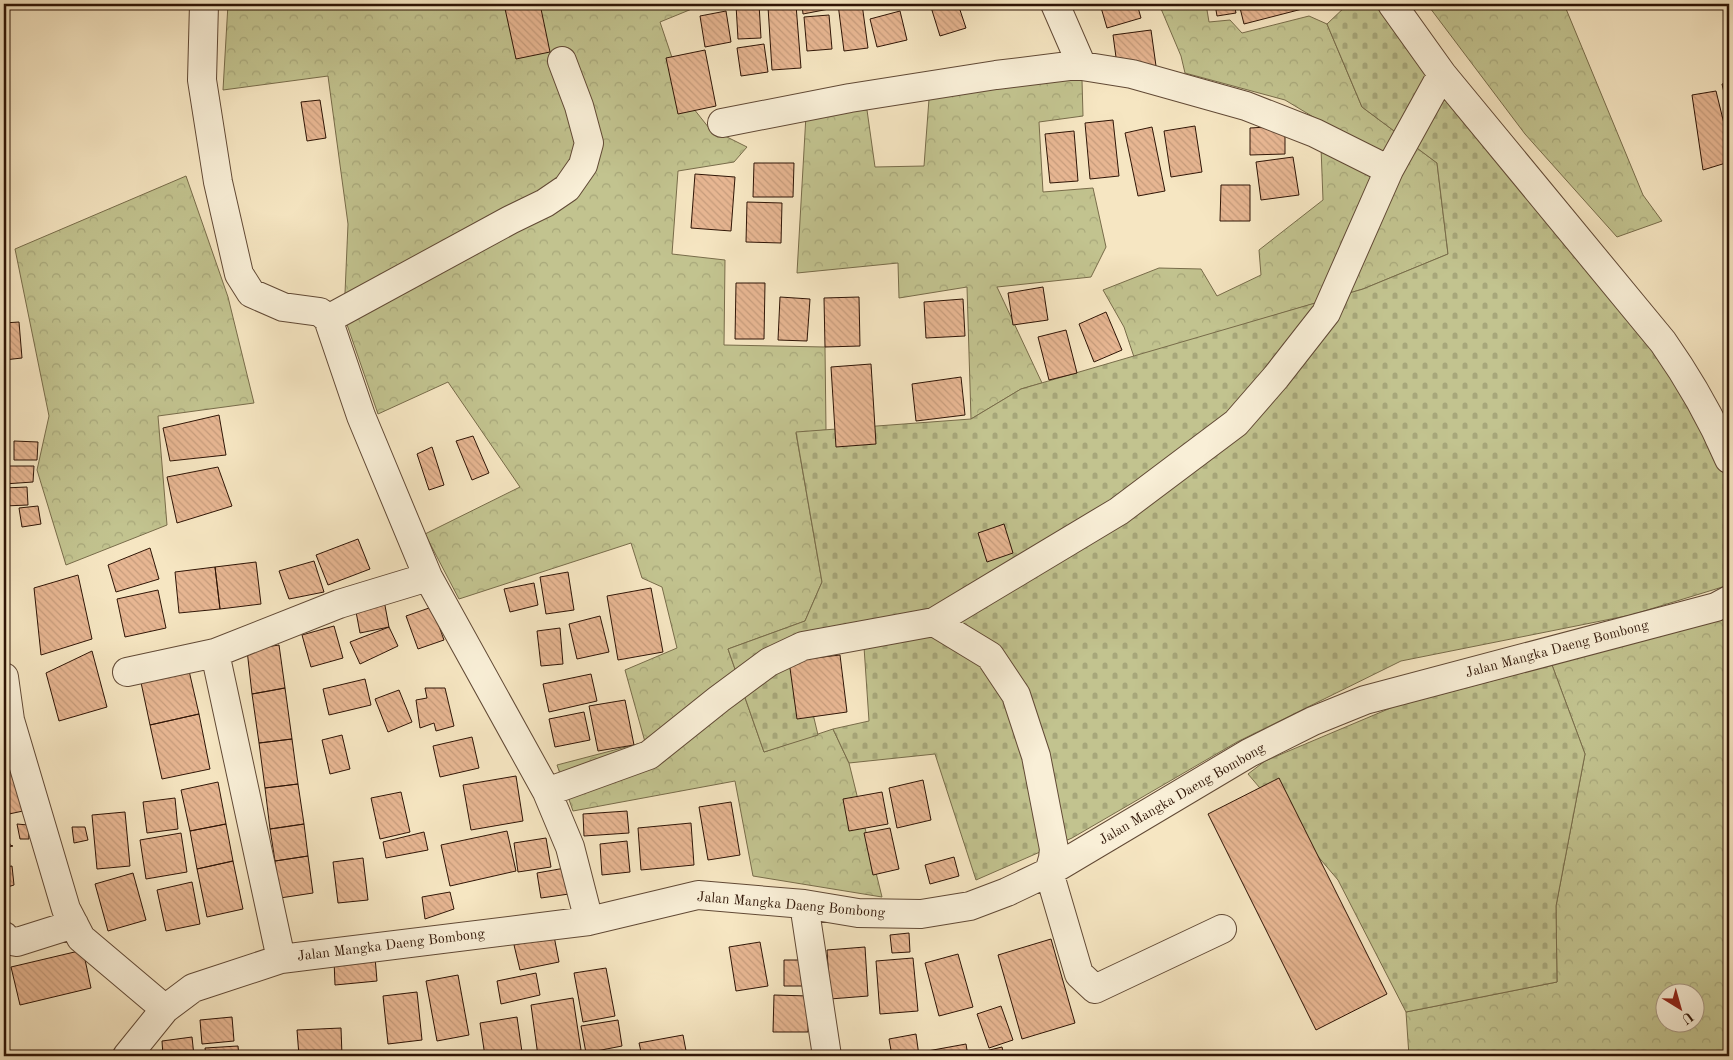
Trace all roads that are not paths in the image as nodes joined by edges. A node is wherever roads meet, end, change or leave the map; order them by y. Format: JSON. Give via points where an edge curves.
{"nodes":[{"id":1,"x":204,"y":4,"type":"edge"},
{"id":2,"x":1055,"y":4,"type":"edge"},
{"id":3,"x":1392,"y":4,"type":"edge"},
{"id":4,"x":562,"y":61,"type":"dead end"},
{"id":5,"x":1082,"y":66,"type":"junction"},
{"id":6,"x":1442,"y":74,"type":"junction"},
{"id":7,"x":722,"y":123,"type":"dead end"},
{"id":8,"x":1389,"y":170,"type":"junction"},
{"id":9,"x":328,"y":319,"type":"junction"},
{"id":10,"x":1729,"y":459,"type":"edge"},
{"id":11,"x":428,"y":576,"type":"junction"},
{"id":12,"x":1729,"y":600,"type":"edge"},
{"id":13,"x":934,"y":622,"type":"junction"},
{"id":14,"x":214,"y":654,"type":"junction"},
{"id":15,"x":127,"y":672,"type":"dead end"},
{"id":16,"x":4,"y":677,"type":"edge"},
{"id":17,"x":547,"y":792,"type":"junction"},
{"id":18,"x":1049,"y":872,"type":"junction"},
{"id":19,"x":804,"y":904,"type":"junction"},
{"id":20,"x":589,"y":921,"type":"junction"},
{"id":21,"x":74,"y":924,"type":"junction"},
{"id":22,"x":1222,"y":929,"type":"dead end"},
{"id":23,"x":4,"y":936,"type":"edge"},
{"id":24,"x":281,"y":959,"type":"junction"},
{"id":25,"x":165,"y":1009,"type":"junction"},
{"id":26,"x":131,"y":1054,"type":"edge"},
{"id":27,"x":827,"y":1056,"type":"edge"}],
"edges":[{"from":1,"to":9,"type":"street","via":[[202,80],[218,182],[239,274],[251,293],[283,307],[320,312]]},
{"from":2,"to":5,"type":"street"},
{"from":3,"to":6,"type":"street"},
{"from":4,"to":9,"type":"street","via":[[589,143],[583,165],[567,188],[545,203]]},
{"from":5,"to":7,"type":"street","via":[[996,75],[850,98]]},
{"from":5,"to":8,"type":"street","via":[[1132,74],[1246,106],[1315,133]]},
{"from":6,"to":8,"type":"street"},
{"from":6,"to":10,"type":"street","via":[[1663,342],[1690,382]]},
{"from":8,"to":13,"type":"street","via":[[1326,313],[1236,423],[1119,511]]},
{"from":9,"to":11,"type":"street","via":[[361,416]]},
{"from":11,"to":14,"type":"street","via":[[339,604]]},
{"from":11,"to":17,"type":"street"},
{"from":12,"to":18,"type":"street","name":"Jalan Mangka Daeng Bombong","via":[[1716,607],[1365,700],[1249,753]]},
{"from":13,"to":17,"type":"street","via":[[803,646],[769,662],[649,755]]},
{"from":13,"to":18,"type":"street","via":[[990,656],[1016,695],[1036,756],[1052,838],[1054,858]]},
{"from":14,"to":15,"type":"street"},
{"from":14,"to":24,"type":"street"},
{"from":16,"to":21,"type":"street","via":[[10,720],[66,909]]},
{"from":17,"to":20,"type":"street","via":[[570,847]]},
{"from":18,"to":19,"type":"street","name":"Jalan Mangka Daeng Bombong","via":[[970,906],[921,914],[858,914]]},
{"from":18,"to":22,"type":"street","via":[[1079,974],[1096,989]]},
{"from":19,"to":20,"type":"street","name":"Jalan Mangka Daeng Bombong","via":[[698,895]]},
{"from":19,"to":27,"type":"street"},
{"from":20,"to":24,"type":"street","name":"Jalan Mangka Daeng Bombong"},
{"from":21,"to":23,"type":"street","via":[[17,942],[6,940]]},
{"from":21,"to":25,"type":"street","via":[[81,938]]},
{"from":24,"to":25,"type":"street","name":"Jalan Mangka Daeng Bombong","via":[[193,988]]},
{"from":25,"to":26,"type":"street","name":"Jalan Mangka Daeng Bombong"}]}
